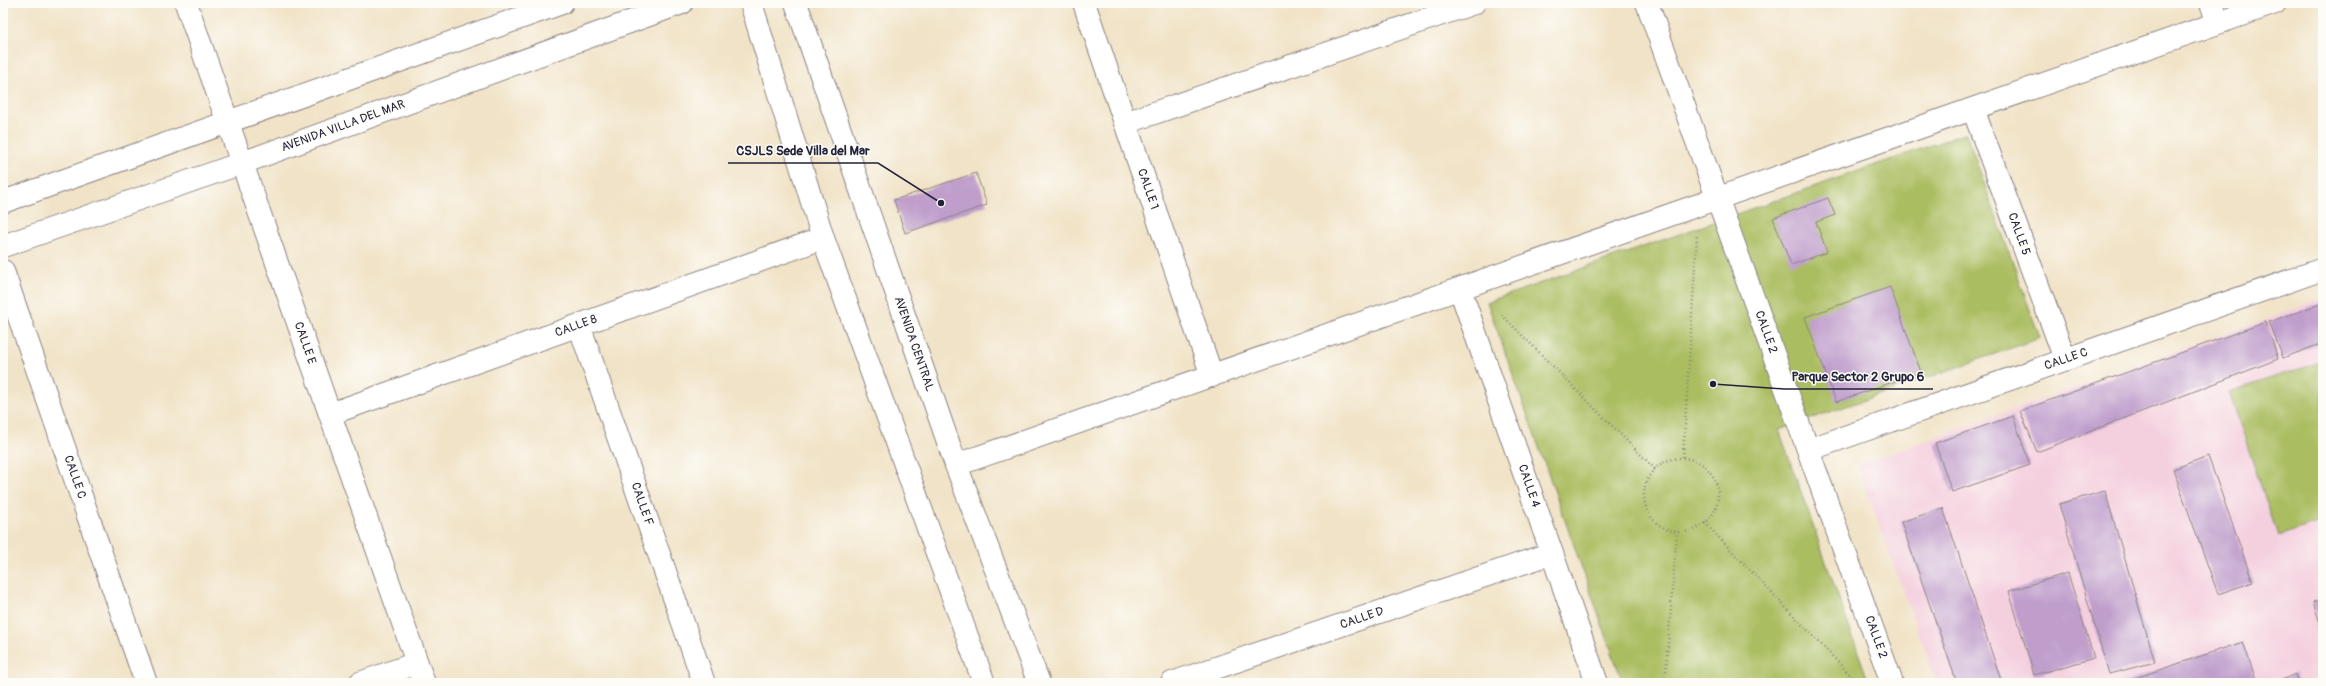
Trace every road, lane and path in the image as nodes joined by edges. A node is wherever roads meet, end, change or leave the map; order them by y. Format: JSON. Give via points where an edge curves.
{"nodes":[{"id":1,"x":186,"y":3,"type":"edge"},
{"id":2,"x":562,"y":3,"type":"edge"},
{"id":3,"x":682,"y":3,"type":"edge"},
{"id":4,"x":751,"y":3,"type":"edge"},
{"id":5,"x":796,"y":3,"type":"edge"},
{"id":6,"x":1084,"y":3,"type":"edge"},
{"id":7,"x":1474,"y":3,"type":"edge"},
{"id":8,"x":1648,"y":3,"type":"edge"},
{"id":9,"x":2275,"y":3,"type":"edge"},
{"id":10,"x":2215,"y":13,"type":"edge"},
{"id":11,"x":1973,"y":109,"type":"junction"},
{"id":12,"x":228,"y":122,"type":"junction"},
{"id":13,"x":1125,"y":123,"type":"junction"},
{"id":14,"x":242,"y":163,"type":"junction"},
{"id":15,"x":1709,"y":201,"type":"junction"},
{"id":16,"x":3,"y":202,"type":"edge"},
{"id":17,"x":822,"y":238,"type":"junction"},
{"id":18,"x":3,"y":246,"type":"edge"},
{"id":19,"x":2323,"y":269,"type":"edge"},
{"id":20,"x":3,"y":271,"type":"edge"},
{"id":21,"x":1460,"y":289,"type":"junction"},
{"id":22,"x":1501,"y":314,"type":"dead end"},
{"id":23,"x":579,"y":325,"type":"junction"},
{"id":24,"x":2065,"y":359,"type":"junction"},
{"id":25,"x":1212,"y":376,"type":"junction"},
{"id":26,"x":330,"y":414,"type":"junction"},
{"id":27,"x":1808,"y":450,"type":"junction"},
{"id":28,"x":1683,"y":458,"type":"junction"},
{"id":29,"x":956,"y":465,"type":"junction"},
{"id":30,"x":1655,"y":469,"type":"junction"},
{"id":31,"x":1705,"y":523,"type":"junction"},
{"id":32,"x":1677,"y":531,"type":"junction"},
{"id":33,"x":1552,"y":553,"type":"junction"},
{"id":34,"x":421,"y":673,"type":"edge"},
{"id":35,"x":1859,"y":676,"type":"dead end"},
{"id":36,"x":146,"y":683,"type":"edge"},
{"id":37,"x":360,"y":683,"type":"edge"},
{"id":38,"x":704,"y":683,"type":"edge"},
{"id":39,"x":984,"y":683,"type":"edge"},
{"id":40,"x":1039,"y":683,"type":"edge"},
{"id":41,"x":1172,"y":683,"type":"edge"},
{"id":42,"x":1597,"y":683,"type":"edge"},
{"id":43,"x":1665,"y":683,"type":"edge"},
{"id":44,"x":1858,"y":683,"type":"edge"},
{"id":45,"x":1862,"y":683,"type":"edge"},
{"id":46,"x":1892,"y":683,"type":"edge"}],
"edges":[{"from":1,"to":12,"type":"street","name":"CALLE E"},
{"from":2,"to":12,"type":"street"},
{"from":3,"to":14,"type":"street","name":"AVENIDA VILLA DEL MAR"},
{"from":4,"to":17,"type":"street"},
{"from":5,"to":29,"type":"street","name":"AVENIDA CENTRAL"},
{"from":6,"to":13,"type":"street","name":"CALLE 1"},
{"from":7,"to":13,"type":"street"},
{"from":8,"to":15,"type":"street","name":"CALLE 2"},
{"from":9,"to":10,"type":"street"},
{"from":10,"to":11,"type":"street"},
{"from":11,"to":15,"type":"street"},
{"from":11,"to":24,"type":"street","name":"CALLE 5"},
{"from":12,"to":14,"type":"street","name":"CALLE E"},
{"from":12,"to":16,"type":"street"},
{"from":13,"to":25,"type":"street","name":"CALLE 1"},
{"from":14,"to":18,"type":"street","name":"AVENIDA VILLA DEL MAR"},
{"from":14,"to":26,"type":"street","name":"CALLE E"},
{"from":15,"to":21,"type":"street"},
{"from":15,"to":27,"type":"street","name":"CALLE 2"},
{"from":15,"to":28,"type":"path"},
{"from":17,"to":23,"type":"street","name":"CALLE 8"},
{"from":17,"to":39,"type":"street"},
{"from":19,"to":24,"type":"street","name":"CALLE C"},
{"from":20,"to":36,"type":"street","name":"CALLE C"},
{"from":21,"to":25,"type":"street"},
{"from":21,"to":33,"type":"street","name":"CALLE 4"},
{"from":22,"to":30,"type":"path"},
{"from":23,"to":26,"type":"street","name":"CALLE 8"},
{"from":23,"to":38,"type":"street","name":"CALLE F"},
{"from":24,"to":27,"type":"street","name":"CALLE C"},
{"from":25,"to":29,"type":"street"},
{"from":26,"to":34,"type":"street","name":"CALLE E"},
{"from":27,"to":46,"type":"street","name":"CALLE 2"},
{"from":28,"to":30,"type":"path","via":[[1671,459]]},
{"from":28,"to":31,"type":"path","via":[[1695,460],[1714,477],[1718,502],[1713,514]]},
{"from":29,"to":40,"type":"street","name":"AVENIDA CENTRAL"},
{"from":30,"to":32,"type":"path","via":[[1646,484],[1646,506],[1651,517],[1660,525]]},
{"from":31,"to":32,"type":"path","via":[[1694,530]]},
{"from":31,"to":44,"type":"path"},
{"from":32,"to":43,"type":"path"},
{"from":33,"to":41,"type":"street","name":"CALLE D"},
{"from":33,"to":42,"type":"street","name":"CALLE 4"},
{"from":34,"to":37,"type":"street"},
{"from":35,"to":45,"type":"path"}]}
